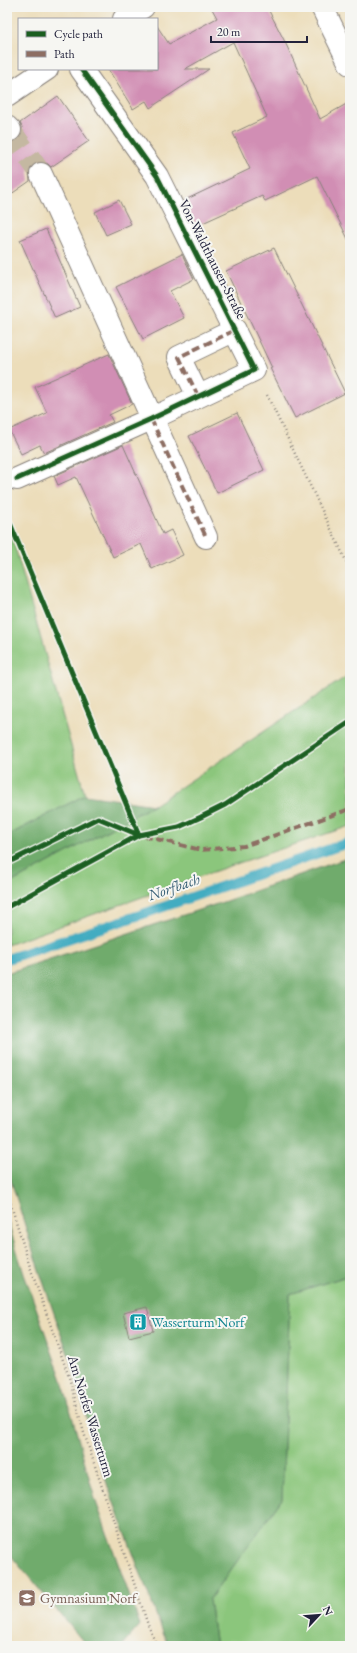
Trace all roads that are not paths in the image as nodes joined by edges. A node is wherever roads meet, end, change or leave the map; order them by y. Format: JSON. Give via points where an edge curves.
{"nodes":[{"id":1,"x":143,"y":7,"type":"edge"},
{"id":2,"x":322,"y":7,"type":"edge"},
{"id":3,"x":126,"y":18,"type":"edge"},
{"id":4,"x":350,"y":64,"type":"edge"},
{"id":5,"x":46,"y":70,"type":"edge"},
{"id":6,"x":82,"y":70,"type":"edge"},
{"id":7,"x":7,"y":96,"type":"edge"},
{"id":8,"x":41,"y":174,"type":"tunnel mouth"},
{"id":9,"x":235,"y":330,"type":"junction"},
{"id":10,"x":198,"y":396,"type":"junction"},
{"id":11,"x":151,"y":419,"type":"junction"},
{"id":12,"x":17,"y":479,"type":"dead end"},
{"id":13,"x":206,"y":537,"type":"dead end"}],
"edges":[{"from":1,"to":3,"type":"street"},
{"from":2,"to":4,"type":"street"},
{"from":5,"to":7,"type":"street"},
{"from":6,"to":9,"type":"street","name":"Von-Waldthausen-Straße","via":[[157,176]]},
{"from":8,"to":11,"type":"street"},
{"from":9,"to":10,"type":"street","name":"Von-Waldthausen-Straße","via":[[179,357]]},
{"from":9,"to":10,"type":"street","name":"Von-Waldthausen-Straße","via":[[254,370]]},
{"from":10,"to":11,"type":"street"},
{"from":11,"to":12,"type":"street"},
{"from":11,"to":13,"type":"street"}]}
